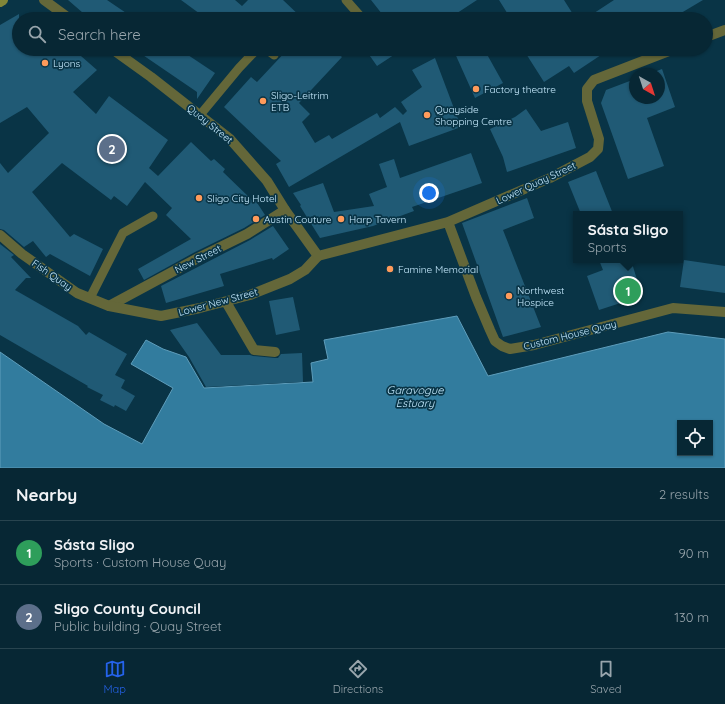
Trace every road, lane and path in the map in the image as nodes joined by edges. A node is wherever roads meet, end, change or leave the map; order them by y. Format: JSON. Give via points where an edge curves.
{"nodes":[{"id":1,"x":3,"y":0,"type":"edge"},
{"id":2,"x":44,"y":0,"type":"edge"},
{"id":3,"x":346,"y":0,"type":"edge"},
{"id":4,"x":0,"y":2,"type":"edge"},
{"id":5,"x":60,"y":12,"type":"edge"},
{"id":6,"x":356,"y":12,"type":"edge"},
{"id":7,"x":725,"y":30,"type":"edge"},
{"id":8,"x":713,"y":34,"type":"edge"},
{"id":9,"x":121,"y":56,"type":"edge"},
{"id":10,"x":250,"y":56,"type":"edge"},
{"id":11,"x":656,"y":56,"type":"edge"},
{"id":12,"x":200,"y":115,"type":"junction"},
{"id":13,"x":285,"y":210,"type":"junction"},
{"id":14,"x":153,"y":216,"type":"dead end"},
{"id":15,"x":448,"y":222,"type":"junction"},
{"id":16,"x":0,"y":235,"type":"edge"},
{"id":17,"x":318,"y":256,"type":"junction"},
{"id":18,"x":90,"y":298,"type":"junction"},
{"id":19,"x":226,"y":302,"type":"junction"},
{"id":20,"x":109,"y":306,"type":"junction"},
{"id":21,"x":725,"y":312,"type":"edge"},
{"id":22,"x":275,"y":352,"type":"dead end"}],
"edges":[{"from":1,"to":4,"type":"main road"},
{"from":2,"to":5,"type":"street"},
{"from":3,"to":6,"type":"lane"},
{"from":7,"to":8,"type":"street"},
{"from":9,"to":12,"type":"street","name":"Quay Street"},
{"from":10,"to":12,"type":"lane"},
{"from":11,"to":15,"type":"street","name":"Lower Quay Street","via":[[594,80],[587,89],[587,101],[599,139],[598,149],[590,158]]},
{"from":12,"to":13,"type":"street","name":"Quay Street","via":[[230,139],[267,181]]},
{"from":13,"to":17,"type":"street","name":"Quay Street"},
{"from":13,"to":20,"type":"street","name":"New Street","via":[[247,234]]},
{"from":14,"to":18,"type":"lane","via":[[123,233]]},
{"from":15,"to":17,"type":"street","name":"Lower Quay Street"},
{"from":15,"to":21,"type":"street","name":"Custom House Quay","via":[[495,341],[510,349],[673,308]]},
{"from":16,"to":18,"type":"street","name":"Fish Quay","via":[[77,293]]},
{"from":17,"to":19,"type":"street","name":"Lower New Street","via":[[305,270],[290,280]]},
{"from":18,"to":20,"type":"street","name":"Fish Quay"},
{"from":19,"to":20,"type":"street","name":"Lower New Street","via":[[161,316]]},
{"from":19,"to":22,"type":"street","via":[[254,350]]}]}
